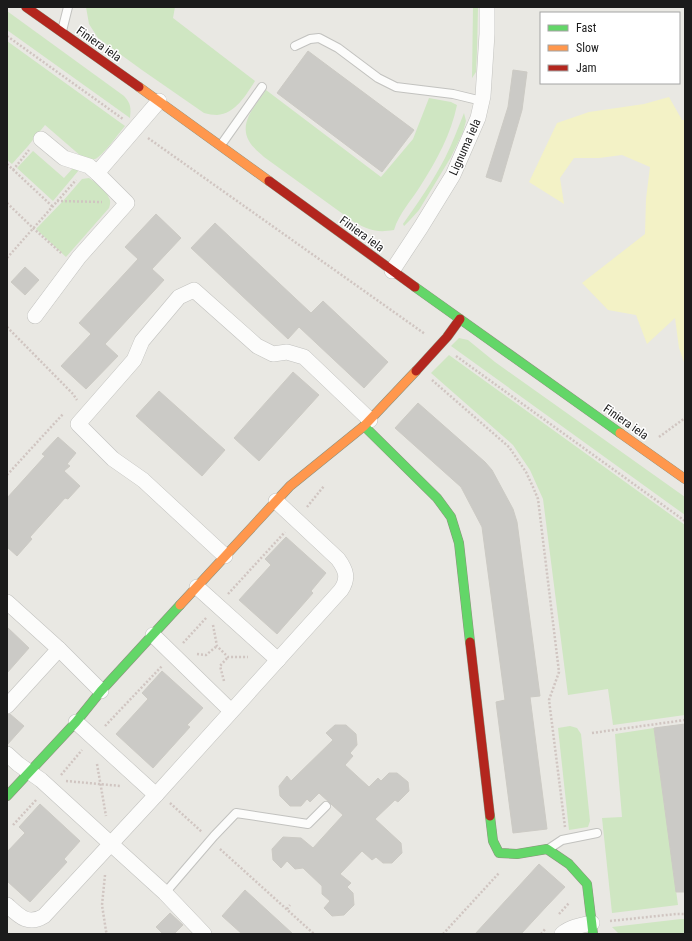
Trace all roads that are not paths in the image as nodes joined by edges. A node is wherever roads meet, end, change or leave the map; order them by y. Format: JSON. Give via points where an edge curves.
{"nodes":[{"id":1,"x":26,"y":7,"type":"edge"},
{"id":2,"x":68,"y":7,"type":"edge"},
{"id":3,"x":487,"y":7,"type":"edge"},
{"id":4,"x":62,"y":32,"type":"junction"},
{"id":5,"x":296,"y":46,"type":"dead end"},
{"id":6,"x":262,"y":87,"type":"dead end"},
{"id":7,"x":159,"y":101,"type":"junction"},
{"id":8,"x":482,"y":102,"type":"junction"},
{"id":9,"x":41,"y":139,"type":"road end"},
{"id":10,"x":220,"y":146,"type":"junction"},
{"id":11,"x":93,"y":169,"type":"junction"},
{"id":12,"x":392,"y":270,"type":"junction"},
{"id":13,"x":35,"y":316,"type":"dead end"},
{"id":14,"x":460,"y":320,"type":"junction"},
{"id":15,"x":367,"y":423,"type":"junction"},
{"id":16,"x":685,"y":479,"type":"edge"},
{"id":17,"x":276,"y":501,"type":"junction"},
{"id":18,"x":226,"y":556,"type":"junction"},
{"id":19,"x":197,"y":587,"type":"junction"},
{"id":20,"x":7,"y":602,"type":"edge"},
{"id":21,"x":153,"y":635,"type":"junction"},
{"id":22,"x":58,"y":649,"type":"junction"},
{"id":23,"x":278,"y":660,"type":"junction"},
{"id":24,"x":102,"y":691,"type":"junction"},
{"id":25,"x":7,"y":706,"type":"edge"},
{"id":26,"x":231,"y":711,"type":"junction"},
{"id":27,"x":76,"y":722,"type":"junction"},
{"id":28,"x":7,"y":754,"type":"edge"},
{"id":29,"x":30,"y":772,"type":"junction"},
{"id":30,"x":156,"y":795,"type":"junction"},
{"id":31,"x":7,"y":796,"type":"edge"},
{"id":32,"x":326,"y":806,"type":"dead end"},
{"id":33,"x":597,"y":833,"type":"dead end"},
{"id":34,"x":107,"y":848,"type":"junction"},
{"id":35,"x":547,"y":849,"type":"junction"},
{"id":36,"x":165,"y":893,"type":"junction"},
{"id":37,"x":7,"y":905,"type":"edge"},
{"id":38,"x":593,"y":929,"type":"edge"},
{"id":39,"x":204,"y":934,"type":"edge"},
{"id":40,"x":562,"y":934,"type":"edge"}],
"edges":[{"from":1,"to":4,"type":"street","name":"Finiera iela"},
{"from":2,"to":4,"type":"lane"},
{"from":3,"to":8,"type":"street","name":"Lignuma iela"},
{"from":4,"to":7,"type":"street","name":"Finiera iela"},
{"from":5,"to":8,"type":"lane","via":[[310,39],[319,38],[338,48],[378,78],[396,87],[452,94]]},
{"from":6,"to":10,"type":"lane"},
{"from":7,"to":10,"type":"street","name":"Finiera iela"},
{"from":7,"to":11,"type":"street","via":[[135,129]]},
{"from":8,"to":12,"type":"street","name":"Lignuma iela","via":[[478,118],[453,175]]},
{"from":9,"to":11,"type":"street","via":[[64,158]]},
{"from":10,"to":12,"type":"street","name":"Finiera iela"},
{"from":11,"to":13,"type":"street","via":[[127,202],[74,264]]},
{"from":12,"to":14,"type":"street","name":"Finiera iela"},
{"from":14,"to":15,"type":"street"},
{"from":14,"to":16,"type":"street","name":"Finiera iela"},
{"from":15,"to":17,"type":"street","via":[[290,486]]},
{"from":15,"to":18,"type":"street","via":[[304,357],[288,352],[273,354],[257,346],[194,290],[179,297],[142,341],[134,360],[78,424],[113,459],[142,480]]},
{"from":15,"to":35,"type":"street","via":[[437,498],[451,517],[459,543],[494,841],[499,853],[517,854]]},
{"from":17,"to":18,"type":"street"},
{"from":17,"to":23,"type":"street","via":[[338,559],[346,575],[341,590]]},
{"from":18,"to":19,"type":"street"},
{"from":19,"to":21,"type":"street"},
{"from":19,"to":23,"type":"street","via":[[214,609]]},
{"from":20,"to":22,"type":"street"},
{"from":21,"to":24,"type":"street"},
{"from":21,"to":26,"type":"street"},
{"from":22,"to":24,"type":"street"},
{"from":22,"to":25,"type":"street"},
{"from":23,"to":26,"type":"street"},
{"from":24,"to":27,"type":"street"},
{"from":26,"to":30,"type":"street"},
{"from":27,"to":29,"type":"street"},
{"from":27,"to":30,"type":"street"},
{"from":28,"to":29,"type":"street"},
{"from":29,"to":31,"type":"street"},
{"from":29,"to":34,"type":"street","via":[[41,780]]},
{"from":30,"to":34,"type":"street"},
{"from":32,"to":36,"type":"lane","via":[[308,824],[236,813]]},
{"from":33,"to":35,"type":"lane","via":[[562,840]]},
{"from":34,"to":36,"type":"street"},
{"from":34,"to":37,"type":"street","via":[[38,920],[30,921],[19,916]]},
{"from":35,"to":38,"type":"street","via":[[569,864],[587,884]]},
{"from":36,"to":39,"type":"street"},
{"from":38,"to":40,"type":"street","via":[[580,925]]}]}
